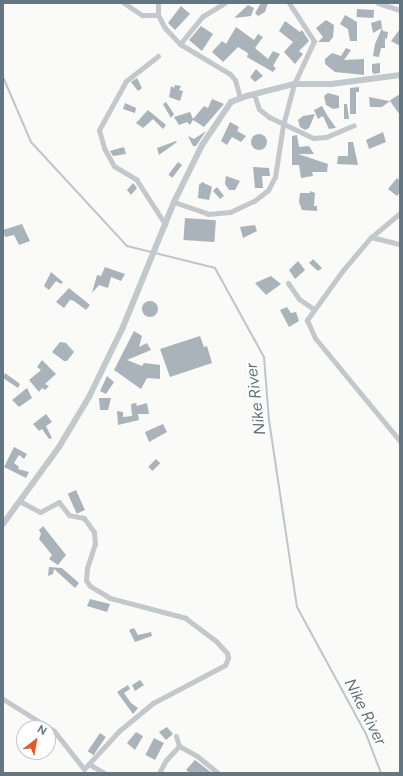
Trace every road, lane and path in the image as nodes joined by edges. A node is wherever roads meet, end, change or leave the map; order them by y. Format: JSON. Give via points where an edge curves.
{"nodes":[{"id":1,"x":124,"y":3,"type":"edge"},
{"id":2,"x":158,"y":3,"type":"edge"},
{"id":3,"x":225,"y":3,"type":"edge"},
{"id":4,"x":289,"y":3,"type":"edge"},
{"id":5,"x":378,"y":3,"type":"edge"},
{"id":6,"x":400,"y":10,"type":"edge"},
{"id":7,"x":158,"y":15,"type":"junction"},
{"id":8,"x":180,"y":44,"type":"junction"},
{"id":9,"x":158,"y":56,"type":"dead end"},
{"id":10,"x":400,"y":75,"type":"edge"},
{"id":11,"x":294,"y":84,"type":"junction"},
{"id":12,"x":254,"y":94,"type":"junction"},
{"id":13,"x":240,"y":98,"type":"junction"},
{"id":14,"x":283,"y":125,"type":"junction"},
{"id":15,"x":354,"y":125,"type":"dead end"},
{"id":16,"x":174,"y":202,"type":"junction"},
{"id":17,"x":400,"y":213,"type":"edge"},
{"id":18,"x":165,"y":224,"type":"junction"},
{"id":19,"x":371,"y":237,"type":"junction"},
{"id":20,"x":400,"y":244,"type":"edge"},
{"id":21,"x":288,"y":283,"type":"dead end"},
{"id":22,"x":314,"y":309,"type":"junction"},
{"id":23,"x":400,"y":441,"type":"edge"},
{"id":24,"x":19,"y":501,"type":"junction"},
{"id":25,"x":3,"y":524,"type":"edge"},
{"id":26,"x":3,"y":699,"type":"edge"},
{"id":27,"x":176,"y":736,"type":"dead end"},
{"id":28,"x":179,"y":746,"type":"junction"},
{"id":29,"x":89,"y":764,"type":"junction"},
{"id":30,"x":104,"y":773,"type":"edge"},
{"id":31,"x":159,"y":773,"type":"edge"},
{"id":32,"x":217,"y":773,"type":"edge"}],
"edges":[{"from":1,"to":7,"type":"street","via":[[142,15]]},
{"from":2,"to":7,"type":"street"},
{"from":3,"to":8,"type":"street","via":[[203,16]]},
{"from":4,"to":11,"type":"street","via":[[314,41]]},
{"from":5,"to":6,"type":"street"},
{"from":7,"to":8,"type":"street","via":[[165,28]]},
{"from":8,"to":13,"type":"street","via":[[230,74],[235,80]]},
{"from":9,"to":18,"type":"street","via":[[126,81],[99,130],[104,148],[114,166],[136,179]]},
{"from":10,"to":11,"type":"street","via":[[331,84]]},
{"from":11,"to":12,"type":"street"},
{"from":11,"to":14,"type":"street"},
{"from":12,"to":13,"type":"street"},
{"from":12,"to":14,"type":"street","via":[[259,109]]},
{"from":13,"to":16,"type":"street","via":[[231,102],[202,145]]},
{"from":14,"to":15,"type":"street","via":[[313,138],[326,137]]},
{"from":14,"to":16,"type":"street","via":[[275,177],[268,190],[254,201],[230,212],[208,214]]},
{"from":16,"to":18,"type":"street"},
{"from":17,"to":19,"type":"street"},
{"from":18,"to":24,"type":"street","via":[[123,327],[89,397],[59,447]]},
{"from":19,"to":20,"type":"street"},
{"from":19,"to":22,"type":"street","via":[[342,270],[329,292]]},
{"from":21,"to":22,"type":"street","via":[[299,299]]},
{"from":22,"to":23,"type":"street","via":[[307,320],[315,338]]},
{"from":24,"to":25,"type":"street"},
{"from":24,"to":29,"type":"street","via":[[40,512],[59,502],[69,515],[88,521],[94,532],[95,544],[87,568],[86,580],[90,586],[110,598],[186,618],[227,653],[228,662],[225,665],[153,703],[118,731]]},
{"from":26,"to":29,"type":"street","via":[[54,731],[64,741],[81,768],[84,769]]},
{"from":27,"to":28,"type":"street"},
{"from":28,"to":31,"type":"street","via":[[166,760]]},
{"from":28,"to":32,"type":"street","via":[[197,756]]},
{"from":29,"to":30,"type":"street"}]}
